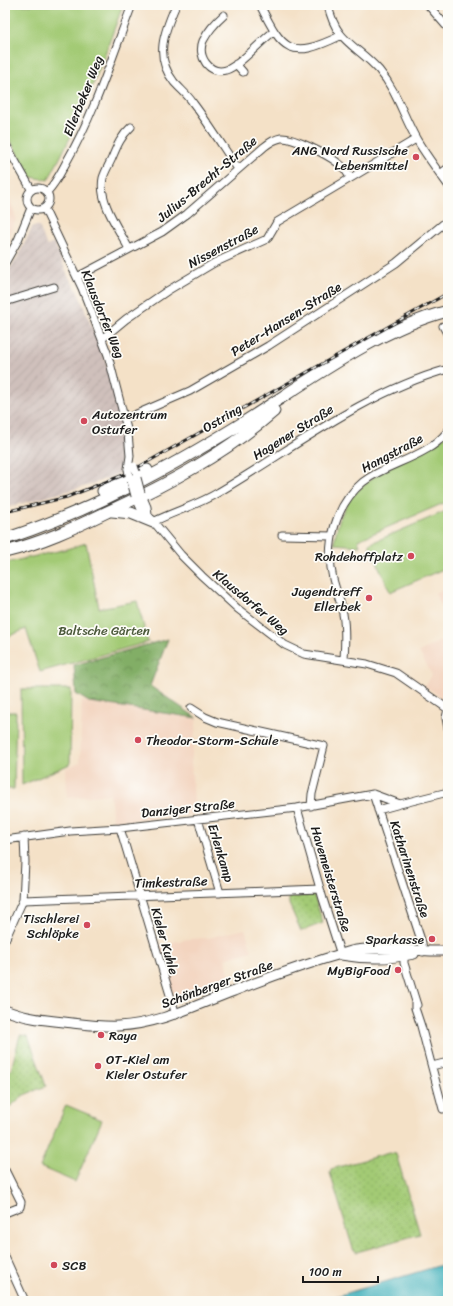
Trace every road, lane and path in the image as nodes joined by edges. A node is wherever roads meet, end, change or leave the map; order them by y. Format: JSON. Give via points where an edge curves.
{"nodes":[{"id":1,"x":132,"y":5,"type":"edge"},
{"id":2,"x":176,"y":5,"type":"edge"},
{"id":3,"x":260,"y":5,"type":"edge"},
{"id":4,"x":328,"y":5,"type":"edge"},
{"id":5,"x":428,"y":5,"type":"edge"},
{"id":6,"x":224,"y":14,"type":"dead end"},
{"id":7,"x":448,"y":28,"type":"edge"},
{"id":8,"x":273,"y":32,"type":"junction"},
{"id":9,"x":340,"y":36,"type":"junction"},
{"id":10,"x":236,"y":64,"type":"junction"},
{"id":11,"x":243,"y":72,"type":"dead end"},
{"id":12,"x":131,"y":127,"type":"dead end"},
{"id":13,"x":416,"y":139,"type":"junction"},
{"id":14,"x":5,"y":143,"type":"edge"},
{"id":15,"x":238,"y":168,"type":"junction"},
{"id":16,"x":448,"y":168,"type":"edge"},
{"id":17,"x":440,"y":174,"type":"junction"},
{"id":18,"x":350,"y":177,"type":"junction"},
{"id":19,"x":448,"y":185,"type":"edge"},
{"id":20,"x":31,"y":189,"type":"junction"},
{"id":21,"x":47,"y":192,"type":"junction"},
{"id":22,"x":31,"y":208,"type":"junction"},
{"id":23,"x":44,"y":208,"type":"junction"},
{"id":24,"x":448,"y":220,"type":"edge"},
{"id":25,"x":129,"y":249,"type":"junction"},
{"id":26,"x":5,"y":263,"type":"edge"},
{"id":27,"x":77,"y":277,"type":"junction"},
{"id":28,"x":54,"y":288,"type":"dead end"},
{"id":29,"x":5,"y":302,"type":"edge"},
{"id":30,"x":448,"y":311,"type":"edge"},
{"id":31,"x":446,"y":322,"type":"edge"},
{"id":32,"x":448,"y":335,"type":"edge"},
{"id":33,"x":103,"y":338,"type":"junction"},
{"id":34,"x":448,"y":369,"type":"edge"},
{"id":35,"x":269,"y":410,"type":"junction"},
{"id":36,"x":125,"y":419,"type":"junction"},
{"id":37,"x":448,"y":431,"type":"edge"},
{"id":38,"x":133,"y":474,"type":"junction"},
{"id":39,"x":139,"y":496,"type":"junction"},
{"id":40,"x":109,"y":512,"type":"junction"},
{"id":41,"x":150,"y":518,"type":"junction"},
{"id":42,"x":5,"y":533,"type":"edge"},
{"id":43,"x":282,"y":535,"type":"dead end"},
{"id":44,"x":332,"y":536,"type":"junction"},
{"id":45,"x":5,"y":539,"type":"edge"},
{"id":46,"x":5,"y":546,"type":"edge"},
{"id":47,"x":5,"y":552,"type":"edge"},
{"id":48,"x":344,"y":659,"type":"junction"},
{"id":49,"x":191,"y":708,"type":"dead end"},
{"id":50,"x":448,"y":709,"type":"edge"},
{"id":51,"x":448,"y":728,"type":"edge"},
{"id":52,"x":448,"y":792,"type":"edge"},
{"id":53,"x":373,"y":794,"type":"junction"},
{"id":54,"x":400,"y":804,"type":"junction"},
{"id":55,"x":311,"y":806,"type":"junction"},
{"id":56,"x":298,"y":808,"type":"junction"},
{"id":57,"x":378,"y":810,"type":"junction"},
{"id":58,"x":198,"y":819,"type":"junction"},
{"id":59,"x":120,"y":828,"type":"junction"},
{"id":60,"x":24,"y":837,"type":"junction"},
{"id":61,"x":5,"y":840,"type":"edge"},
{"id":62,"x":320,"y":889,"type":"junction"},
{"id":63,"x":220,"y":893,"type":"junction"},
{"id":64,"x":140,"y":895,"type":"junction"},
{"id":65,"x":23,"y":900,"type":"junction"},
{"id":66,"x":5,"y":940,"type":"edge"},
{"id":67,"x":448,"y":951,"type":"edge"},
{"id":68,"x":423,"y":952,"type":"junction"},
{"id":69,"x":342,"y":956,"type":"junction"},
{"id":70,"x":404,"y":956,"type":"junction"},
{"id":71,"x":5,"y":1010,"type":"edge"},
{"id":72,"x":176,"y":1015,"type":"junction"},
{"id":73,"x":448,"y":1062,"type":"edge"},
{"id":74,"x":432,"y":1066,"type":"junction"},
{"id":75,"x":443,"y":1109,"type":"dead end"},
{"id":76,"x":5,"y":1170,"type":"edge"},
{"id":77,"x":5,"y":1213,"type":"edge"},
{"id":78,"x":5,"y":1257,"type":"edge"},
{"id":79,"x":25,"y":1301,"type":"edge"}],
"edges":[{"from":1,"to":21,"type":"street","name":"Ellerbeker Weg","via":[[75,148]]},
{"from":2,"to":15,"type":"street","via":[[163,40],[165,67]]},
{"from":3,"to":8,"type":"street"},
{"from":4,"to":9,"type":"street","via":[[331,20]]},
{"from":5,"to":7,"type":"street"},
{"from":6,"to":10,"type":"street","via":[[215,22],[201,49],[204,61],[210,68],[221,72]]},
{"from":8,"to":9,"type":"street","via":[[284,45],[297,49],[304,49]]},
{"from":8,"to":10,"type":"street"},
{"from":9,"to":13,"type":"street","via":[[380,72],[399,100]]},
{"from":10,"to":11,"type":"street"},
{"from":12,"to":25,"type":"street","via":[[119,141],[103,178],[102,189],[107,207]]},
{"from":13,"to":17,"type":"street"},
{"from":13,"to":18,"type":"street","name":"Nissenstraße"},
{"from":14,"to":20,"type":"street"},
{"from":15,"to":18,"type":"street","name":"Julius-Brecht-Straße","via":[[270,142],[286,138],[338,162]]},
{"from":15,"to":25,"type":"street","name":"Julius-Brecht-Straße","via":[[187,214],[162,232]]},
{"from":16,"to":17,"type":"street"},
{"from":17,"to":19,"type":"street"},
{"from":18,"to":33,"type":"street","name":"Nissenstraße","via":[[277,222],[266,238],[214,263],[167,291]]},
{"from":20,"to":21,"type":"street","via":[[40,187]]},
{"from":20,"to":22,"type":"street","via":[[26,200]]},
{"from":21,"to":23,"type":"street","via":[[49,201]]},
{"from":22,"to":23,"type":"street"},
{"from":22,"to":26,"type":"street"},
{"from":23,"to":27,"type":"street","name":"Klausdorfer Weg"},
{"from":24,"to":36,"type":"street","name":"Peter-Hansen-Straße","via":[[396,263],[268,346],[190,390]]},
{"from":25,"to":27,"type":"street","name":"Julius-Brecht-Straße"},
{"from":27,"to":33,"type":"street","name":"Klausdorfer Weg"},
{"from":28,"to":29,"type":"street"},
{"from":30,"to":35,"type":"highway","name":"Ostring","via":[[424,318],[379,339],[340,361]]},
{"from":31,"to":32,"type":"street"},
{"from":31,"to":35,"type":"highway","name":"Ostring","via":[[426,324],[384,344]]},
{"from":33,"to":36,"type":"street","name":"Klausdorfer Weg"},
{"from":34,"to":41,"type":"street","name":"Hagener Straße","via":[[376,396],[219,492],[204,500]]},
{"from":35,"to":38,"type":"highway","via":[[248,413],[235,419]]},
{"from":35,"to":39,"type":"highway","via":[[255,428],[223,450]]},
{"from":35,"to":45,"type":"highway","name":"Ostring","via":[[124,490]]},
{"from":35,"to":46,"type":"highway","name":"Ostring","via":[[212,449],[133,492],[51,529]]},
{"from":36,"to":38,"type":"street","name":"Klausdorfer Weg"},
{"from":37,"to":44,"type":"street","name":"Hangstraße","via":[[428,449],[379,471],[362,483],[341,510]]},
{"from":38,"to":39,"type":"street","name":"Klausdorfer Weg","bridge":true},
{"from":38,"to":42,"type":"highway","via":[[100,493]]},
{"from":39,"to":40,"type":"highway"},
{"from":39,"to":41,"type":"street","name":"Klausdorfer Weg","via":[[141,509]]},
{"from":40,"to":41,"type":"highway","via":[[131,513]]},
{"from":40,"to":47,"type":"highway","via":[[42,540]]},
{"from":41,"to":48,"type":"street","name":"Klausdorfer Weg","via":[[198,572],[238,610],[264,630],[290,648],[304,654]]},
{"from":43,"to":44,"type":"street"},
{"from":44,"to":48,"type":"street","name":"Hangstraße","via":[[330,553],[333,578],[346,633]]},
{"from":48,"to":50,"type":"street","name":"Klausdorfer Weg","via":[[396,673]]},
{"from":49,"to":55,"type":"street","via":[[217,722],[324,746]]},
{"from":50,"to":51,"type":"street"},
{"from":52,"to":54,"type":"street"},
{"from":53,"to":54,"type":"street"},
{"from":53,"to":55,"type":"street","name":"Danziger Straße"},
{"from":53,"to":57,"type":"street","name":"Katharinenstraße"},
{"from":54,"to":57,"type":"street"},
{"from":55,"to":56,"type":"street","name":"Danziger Straße"},
{"from":56,"to":58,"type":"street","name":"Danziger Straße"},
{"from":56,"to":62,"type":"street","name":"Havemeisterstraße"},
{"from":57,"to":68,"type":"street","name":"Katharinenstraße"},
{"from":58,"to":59,"type":"street","name":"Danziger Straße"},
{"from":58,"to":63,"type":"street","name":"Erlenkamp"},
{"from":59,"to":60,"type":"street","name":"Danziger Straße"},
{"from":59,"to":64,"type":"street","name":"Kieler Kuhle"},
{"from":60,"to":61,"type":"street","name":"Danziger Straße"},
{"from":60,"to":65,"type":"street"},
{"from":62,"to":63,"type":"street","name":"Timkestraße"},
{"from":62,"to":69,"type":"street","name":"Havemeisterstraße"},
{"from":63,"to":64,"type":"street","name":"Timkestraße"},
{"from":64,"to":65,"type":"street","name":"Timkestraße"},
{"from":64,"to":72,"type":"street","name":"Kieler Kuhle"},
{"from":65,"to":66,"type":"street"},
{"from":67,"to":68,"type":"main road","name":"Schönberger Straße"},
{"from":68,"to":69,"type":"main road","name":"Schönberger Straße","via":[[361,950],[351,951]]},
{"from":68,"to":70,"type":"main road","name":"Schönberger Straße"},
{"from":69,"to":70,"type":"main road","name":"Schönberger Straße"},
{"from":69,"to":72,"type":"main road","name":"Schönberger Straße","via":[[301,967],[233,991]]},
{"from":70,"to":74,"type":"street","via":[[415,1008]]},
{"from":71,"to":72,"type":"main road","name":"Schönberger Straße","via":[[57,1022],[119,1026]]},
{"from":73,"to":74,"type":"street"},
{"from":74,"to":75,"type":"street"},
{"from":76,"to":77,"type":"street","via":[[21,1204]]},
{"from":78,"to":79,"type":"street"}]}
